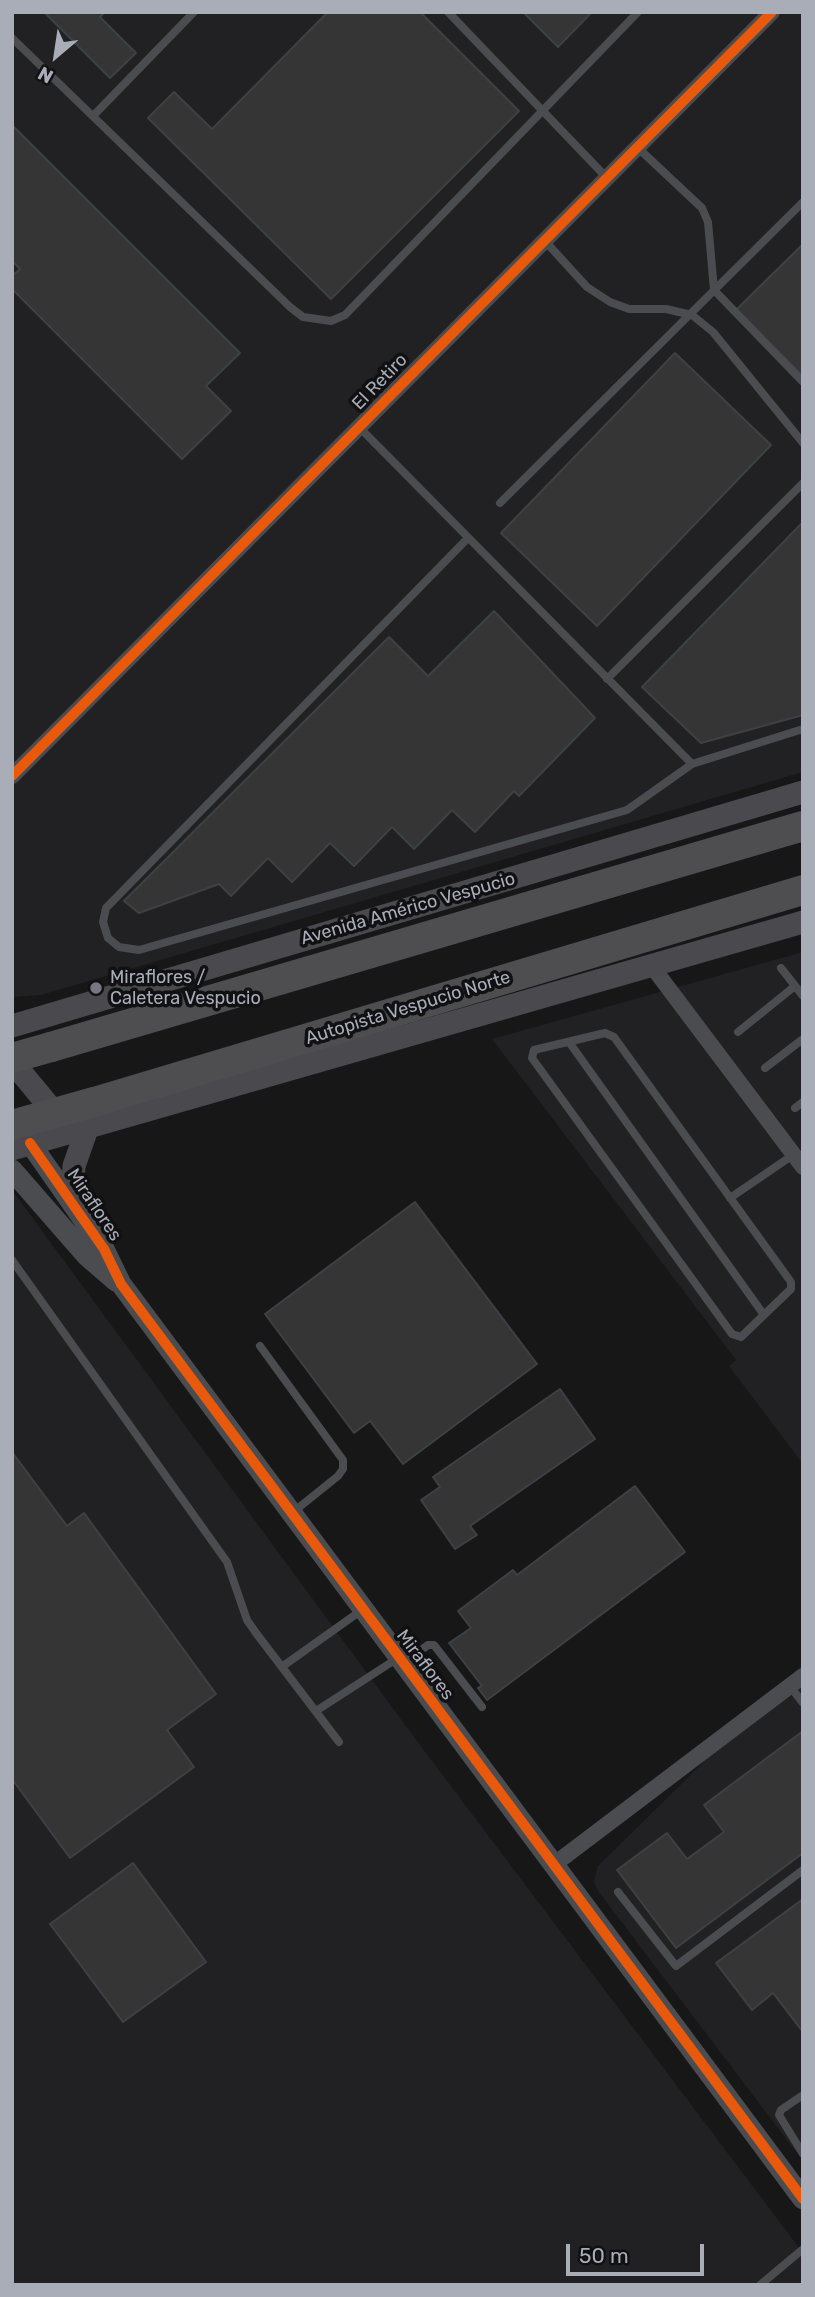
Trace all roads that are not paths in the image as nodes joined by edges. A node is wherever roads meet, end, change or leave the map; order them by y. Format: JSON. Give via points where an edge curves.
{"nodes":[{"id":1,"x":194,"y":12,"type":"edge"},
{"id":2,"x":448,"y":12,"type":"edge"},
{"id":3,"x":638,"y":12,"type":"edge"},
{"id":4,"x":772,"y":12,"type":"edge"},
{"id":5,"x":12,"y":38,"type":"edge"},
{"id":6,"x":543,"y":111,"type":"junction"},
{"id":7,"x":93,"y":116,"type":"junction"},
{"id":8,"x":637,"y":147,"type":"junction"},
{"id":9,"x":607,"y":178,"type":"junction"},
{"id":10,"x":803,"y":202,"type":"edge"},
{"id":11,"x":544,"y":240,"type":"junction"},
{"id":12,"x":714,"y":290,"type":"junction"},
{"id":13,"x":692,"y":315,"type":"junction"},
{"id":14,"x":803,"y":382,"type":"edge"},
{"id":15,"x":360,"y":428,"type":"junction"},
{"id":16,"x":803,"y":443,"type":"edge"},
{"id":17,"x":803,"y":482,"type":"edge"},
{"id":18,"x":500,"y":503,"type":"dead end"},
{"id":19,"x":468,"y":538,"type":"junction"},
{"id":20,"x":607,"y":679,"type":"junction"},
{"id":21,"x":803,"y":729,"type":"edge"},
{"id":22,"x":692,"y":764,"type":"junction"},
{"id":23,"x":12,"y":776,"type":"edge"},
{"id":24,"x":803,"y":792,"type":"edge"},
{"id":25,"x":803,"y":826,"type":"edge"},
{"id":26,"x":803,"y":890,"type":"edge"},
{"id":27,"x":803,"y":922,"type":"edge"},
{"id":28,"x":651,"y":965,"type":"junction"},
{"id":29,"x":781,"y":968,"type":"dead end"},
{"id":30,"x":800,"y":990,"type":"edge"},
{"id":31,"x":12,"y":1026,"type":"edge"},
{"id":32,"x":738,"y":1032,"type":"dead end"},
{"id":33,"x":803,"y":1039,"type":"edge"},
{"id":34,"x":569,"y":1042,"type":"junction"},
{"id":35,"x":12,"y":1056,"type":"edge"},
{"id":36,"x":765,"y":1068,"type":"dead end"},
{"id":37,"x":803,"y":1102,"type":"edge"},
{"id":38,"x":795,"y":1108,"type":"dead end"},
{"id":39,"x":91,"y":1114,"type":"junction"},
{"id":40,"x":17,"y":1134,"type":"edge"},
{"id":41,"x":798,"y":1161,"type":"edge"},
{"id":42,"x":12,"y":1170,"type":"edge"},
{"id":43,"x":730,"y":1198,"type":"junction"},
{"id":44,"x":79,"y":1211,"type":"junction"},
{"id":45,"x":12,"y":1260,"type":"edge"},
{"id":46,"x":121,"y":1284,"type":"junction"},
{"id":47,"x":764,"y":1315,"type":"junction"},
{"id":48,"x":260,"y":1346,"type":"dead end"},
{"id":49,"x":291,"y":1514,"type":"junction"},
{"id":50,"x":362,"y":1610,"type":"junction"},
{"id":51,"x":400,"y":1661,"type":"junction"},
{"id":52,"x":284,"y":1666,"type":"junction"},
{"id":53,"x":797,"y":1681,"type":"edge"},
{"id":54,"x":803,"y":1703,"type":"edge"},
{"id":55,"x":482,"y":1707,"type":"dead end"},
{"id":56,"x":316,"y":1711,"type":"junction"},
{"id":57,"x":339,"y":1742,"type":"dead end"},
{"id":58,"x":552,"y":1866,"type":"junction"},
{"id":59,"x":803,"y":1870,"type":"edge"},
{"id":60,"x":618,"y":1892,"type":"dead end"},
{"id":61,"x":803,"y":2095,"type":"edge"},
{"id":62,"x":803,"y":2154,"type":"edge"},
{"id":63,"x":803,"y":2199,"type":"edge"},
{"id":64,"x":803,"y":2249,"type":"edge"},
{"id":65,"x":760,"y":2285,"type":"edge"}],
"edges":[{"from":1,"to":7,"type":"lane"},
{"from":2,"to":6,"type":"lane"},
{"from":3,"to":6,"type":"lane"},
{"from":4,"to":8,"type":"street","name":"El Retiro"},
{"from":5,"to":7,"type":"lane"},
{"from":6,"to":7,"type":"lane","via":[[345,315],[331,321],[303,317],[290,307]]},
{"from":6,"to":9,"type":"lane"},
{"from":8,"to":9,"type":"street","name":"El Retiro"},
{"from":8,"to":12,"type":"lane","via":[[702,208],[708,222]]},
{"from":9,"to":11,"type":"street","name":"El Retiro"},
{"from":10,"to":12,"type":"lane"},
{"from":11,"to":13,"type":"lane","via":[[587,287],[610,302],[629,309],[666,309]]},
{"from":11,"to":15,"type":"street","name":"El Retiro"},
{"from":12,"to":13,"type":"lane"},
{"from":12,"to":14,"type":"lane"},
{"from":13,"to":16,"type":"lane","via":[[713,332]]},
{"from":13,"to":18,"type":"lane"},
{"from":15,"to":19,"type":"lane"},
{"from":15,"to":23,"type":"street","name":"El Retiro"},
{"from":17,"to":20,"type":"lane"},
{"from":19,"to":20,"type":"lane"},
{"from":19,"to":22,"type":"lane","via":[[106,908],[103,922],[108,938],[119,947],[139,950],[627,810]]},
{"from":20,"to":22,"type":"lane"},
{"from":21,"to":22,"type":"lane"},
{"from":24,"to":31,"type":"main road","name":"Avenida Américo Vespucio"},
{"from":25,"to":35,"type":"highway","bridge":true},
{"from":26,"to":39,"type":"highway","name":"Autopista Vespucio Norte"},
{"from":27,"to":28,"type":"main road"},
{"from":28,"to":39,"type":"main road"},
{"from":28,"to":41,"type":"street"},
{"from":29,"to":30,"type":"lane"},
{"from":30,"to":32,"type":"lane"},
{"from":33,"to":36,"type":"lane"},
{"from":34,"to":43,"type":"lane","via":[[604,1033],[614,1038]]},
{"from":34,"to":47,"type":"lane"},
{"from":34,"to":47,"type":"lane","via":[[534,1051],[532,1058],[732,1334],[741,1337]]},
{"from":35,"to":39,"type":"main road","via":[[54,1112],[71,1122]]},
{"from":37,"to":38,"type":"lane"},
{"from":39,"to":40,"type":"highway","name":"Autopista Vespucio Norte","bridge":true},
{"from":39,"to":44,"type":"main road","via":[[74,1166]]},
{"from":40,"to":44,"type":"street","name":"Miraflores"},
{"from":41,"to":43,"type":"lane"},
{"from":42,"to":46,"type":"street","name":"Miraflores","via":[[87,1256]]},
{"from":43,"to":47,"type":"lane","via":[[792,1286]]},
{"from":44,"to":46,"type":"street","name":"Miraflores"},
{"from":45,"to":52,"type":"lane","via":[[228,1562],[247,1620]]},
{"from":46,"to":49,"type":"street","name":"Miraflores"},
{"from":48,"to":49,"type":"lane","via":[[343,1460],[338,1476]]},
{"from":49,"to":50,"type":"street","name":"Miraflores"},
{"from":50,"to":51,"type":"street","name":"Miraflores"},
{"from":50,"to":52,"type":"lane"},
{"from":51,"to":55,"type":"lane","via":[[434,1645]]},
{"from":51,"to":56,"type":"lane"},
{"from":51,"to":58,"type":"street","name":"Miraflores"},
{"from":52,"to":56,"type":"lane"},
{"from":53,"to":54,"type":"lane"},
{"from":53,"to":58,"type":"street"},
{"from":56,"to":57,"type":"lane"},
{"from":58,"to":63,"type":"street","name":"Miraflores"},
{"from":59,"to":60,"type":"lane","via":[[676,1966]]},
{"from":61,"to":62,"type":"lane","via":[[779,2115]]},
{"from":64,"to":65,"type":"lane"}]}
